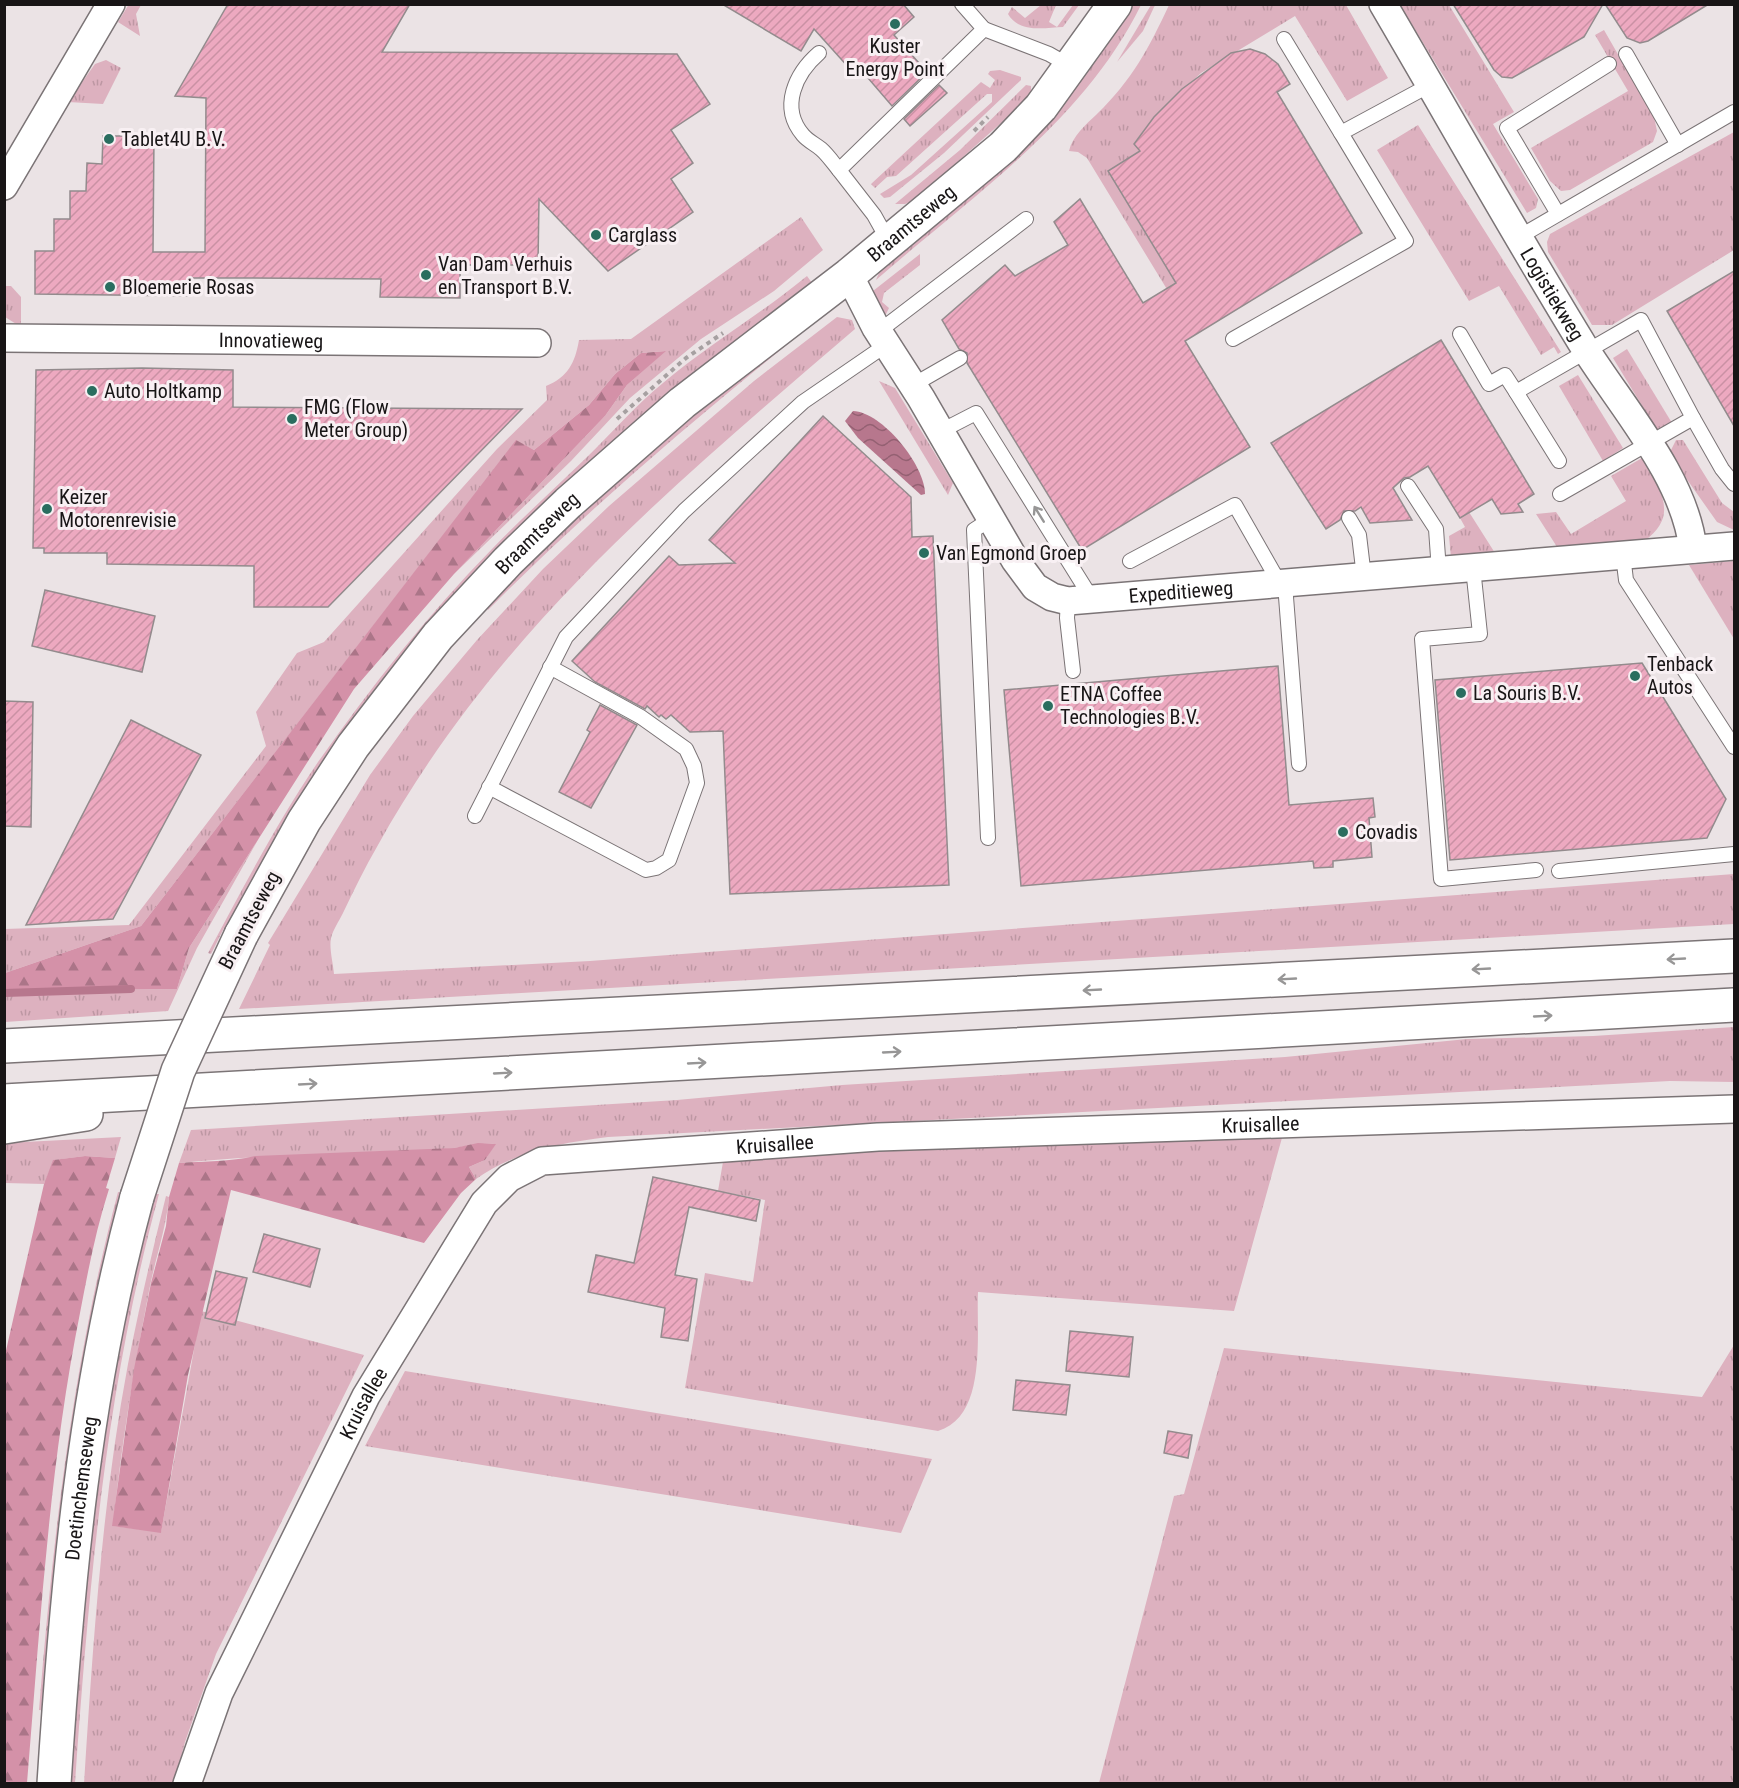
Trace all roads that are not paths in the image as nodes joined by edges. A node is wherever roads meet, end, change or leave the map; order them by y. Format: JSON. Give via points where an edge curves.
{"nodes":[{"id":1,"x":111,"y":4,"type":"edge"},
{"id":2,"x":962,"y":4,"type":"edge"},
{"id":3,"x":1115,"y":4,"type":"edge"},
{"id":4,"x":1383,"y":4,"type":"edge"},
{"id":5,"x":984,"y":29,"type":"junction"},
{"id":6,"x":1284,"y":39,"type":"dead end"},
{"id":7,"x":819,"y":53,"type":"dead end"},
{"id":8,"x":1626,"y":54,"type":"dead end"},
{"id":9,"x":1609,"y":64,"type":"dead end"},
{"id":10,"x":1072,"y":67,"type":"junction"},
{"id":11,"x":1430,"y":85,"type":"junction"},
{"id":12,"x":1734,"y":112,"type":"edge"},
{"id":13,"x":1341,"y":133,"type":"junction"},
{"id":14,"x":1678,"y":145,"type":"junction"},
{"id":15,"x":839,"y":170,"type":"junction"},
{"id":16,"x":4,"y":186,"type":"edge"},
{"id":17,"x":1558,"y":214,"type":"junction"},
{"id":18,"x":1026,"y":219,"type":"dead end"},
{"id":19,"x":1519,"y":237,"type":"junction"},
{"id":20,"x":888,"y":240,"type":"junction"},
{"id":21,"x":849,"y":275,"type":"junction"},
{"id":22,"x":1460,"y":334,"type":"dead end"},
{"id":23,"x":4,"y":338,"type":"edge"},
{"id":24,"x":882,"y":338,"type":"junction"},
{"id":25,"x":1233,"y":339,"type":"dead end"},
{"id":26,"x":537,"y":343,"type":"dead end"},
{"id":27,"x":1586,"y":350,"type":"junction"},
{"id":28,"x":960,"y":358,"type":"dead end"},
{"id":29,"x":913,"y":385,"type":"junction"},
{"id":30,"x":1516,"y":392,"type":"junction"},
{"id":31,"x":1693,"y":418,"type":"junction"},
{"id":32,"x":941,"y":431,"type":"junction"},
{"id":33,"x":1648,"y":446,"type":"junction"},
{"id":34,"x":1559,"y":461,"type":"dead end"},
{"id":35,"x":1734,"y":484,"type":"edge"},
{"id":36,"x":1408,"y":486,"type":"dead end"},
{"id":37,"x":1560,"y":494,"type":"dead end"},
{"id":38,"x":1349,"y":518,"type":"dead end"},
{"id":39,"x":991,"y":519,"type":"junction"},
{"id":40,"x":1734,"y":546,"type":"edge"},
{"id":41,"x":1693,"y":549,"type":"junction"},
{"id":42,"x":1623,"y":555,"type":"junction"},
{"id":43,"x":1130,"y":561,"type":"dead end"},
{"id":44,"x":1473,"y":568,"type":"junction"},
{"id":45,"x":1439,"y":571,"type":"junction"},
{"id":46,"x":1365,"y":577,"type":"junction"},
{"id":47,"x":1282,"y":584,"type":"junction"},
{"id":48,"x":1080,"y":600,"type":"junction"},
{"id":49,"x":550,"y":667,"type":"junction"},
{"id":50,"x":1072,"y":671,"type":"dead end"},
{"id":51,"x":1734,"y":747,"type":"edge"},
{"id":52,"x":1299,"y":764,"type":"dead end"},
{"id":53,"x":489,"y":788,"type":"junction"},
{"id":54,"x":475,"y":816,"type":"dead end"},
{"id":55,"x":988,"y":838,"type":"dead end"},
{"id":56,"x":1734,"y":854,"type":"edge"},
{"id":57,"x":1536,"y":870,"type":"dead end"},
{"id":58,"x":1559,"y":871,"type":"dead end"},
{"id":59,"x":1734,"y":956,"type":"edge"},
{"id":60,"x":1734,"y":1005,"type":"edge"},
{"id":61,"x":4,"y":1046,"type":"edge"},
{"id":62,"x":249,"y":1087,"type":"junction"},
{"id":63,"x":4,"y":1101,"type":"edge"},
{"id":64,"x":1734,"y":1109,"type":"edge"},
{"id":65,"x":4,"y":1127,"type":"edge"},
{"id":66,"x":137,"y":1197,"type":"joint"},
{"id":67,"x":54,"y":1784,"type":"edge"},
{"id":68,"x":187,"y":1784,"type":"edge"}],
"edges":[{"from":1,"to":16,"type":"street"},
{"from":2,"to":5,"type":"lane"},
{"from":3,"to":10,"type":"main road","name":"Braamtseweg"},
{"from":4,"to":11,"type":"street","name":"Logistiekweg"},
{"from":5,"to":10,"type":"lane"},
{"from":5,"to":15,"type":"lane"},
{"from":6,"to":13,"type":"lane"},
{"from":7,"to":15,"type":"lane","via":[[798,76],[792,96],[793,110],[802,134],[822,149]]},
{"from":8,"to":14,"type":"lane"},
{"from":9,"to":17,"type":"lane","via":[[1507,128]]},
{"from":10,"to":20,"type":"main road","name":"Braamtseweg","via":[[1003,147]]},
{"from":11,"to":13,"type":"lane"},
{"from":11,"to":19,"type":"street","name":"Logistiekweg"},
{"from":12,"to":14,"type":"lane"},
{"from":13,"to":25,"type":"lane","via":[[1406,241]]},
{"from":14,"to":17,"type":"lane"},
{"from":15,"to":20,"type":"lane"},
{"from":17,"to":19,"type":"lane"},
{"from":18,"to":24,"type":"lane"},
{"from":19,"to":27,"type":"street","name":"Logistiekweg"},
{"from":20,"to":21,"type":"main road","name":"Braamtseweg"},
{"from":21,"to":24,"type":"street","name":"Expeditieweg"},
{"from":21,"to":66,"type":"main road","name":"Braamtseweg","bridge":true,"via":[[628,449],[508,561],[398,686],[304,821],[241,935],[178,1071]]},
{"from":22,"to":30,"type":"lane","via":[[1489,384],[1505,375]]},
{"from":23,"to":26,"type":"street","name":"Innovatieweg"},
{"from":24,"to":29,"type":"street","name":"Expeditieweg"},
{"from":24,"to":49,"type":"lane","via":[[803,402],[684,511],[566,637]]},
{"from":27,"to":30,"type":"lane"},
{"from":27,"to":31,"type":"lane","via":[[1641,320]]},
{"from":27,"to":33,"type":"street","name":"Logistiekweg"},
{"from":28,"to":29,"type":"lane"},
{"from":29,"to":32,"type":"street","name":"Expeditieweg"},
{"from":30,"to":34,"type":"lane"},
{"from":31,"to":33,"type":"lane"},
{"from":31,"to":35,"type":"lane"},
{"from":32,"to":39,"type":"street","name":"Expeditieweg"},
{"from":48,"to":32,"type":"lane","one_way":true,"via":[[976,413]]},
{"from":33,"to":37,"type":"lane"},
{"from":33,"to":41,"type":"street","name":"Logistiekweg","via":[[1677,492],[1690,524]]},
{"from":36,"to":45,"type":"lane","via":[[1436,530]]},
{"from":38,"to":46,"type":"lane","via":[[1359,535]]},
{"from":39,"to":48,"type":"street","name":"Expeditieweg","via":[[1035,587],[1052,597]]},
{"from":39,"to":55,"type":"lane","via":[[974,530]]},
{"from":40,"to":41,"type":"street"},
{"from":41,"to":42,"type":"street","name":"Expeditieweg"},
{"from":42,"to":44,"type":"street","name":"Expeditieweg"},
{"from":42,"to":51,"type":"lane","via":[[1626,580]]},
{"from":43,"to":47,"type":"lane","via":[[1234,505]]},
{"from":44,"to":45,"type":"street","name":"Expeditieweg"},
{"from":44,"to":57,"type":"lane","via":[[1480,634],[1422,639],[1441,879]]},
{"from":45,"to":46,"type":"street","name":"Expeditieweg"},
{"from":46,"to":47,"type":"street","name":"Expeditieweg"},
{"from":47,"to":48,"type":"street","name":"Expeditieweg"},
{"from":47,"to":52,"type":"lane"},
{"from":48,"to":50,"type":"lane","via":[[1067,618]]},
{"from":49,"to":53,"type":"lane"},
{"from":49,"to":53,"type":"lane","via":[[641,717],[686,749],[697,783],[669,860],[646,870]]},
{"from":53,"to":54,"type":"lane"},
{"from":56,"to":58,"type":"lane"},
{"from":59,"to":61,"type":"main road","one_way":true},
{"from":62,"to":60,"type":"main road","one_way":true},
{"from":62,"to":63,"type":"main road"},
{"from":62,"to":65,"type":"main road"},
{"from":64,"to":68,"type":"street","name":"Kruisallee","via":[[878,1137],[542,1161],[509,1178],[484,1203],[366,1396],[219,1693]]},
{"from":66,"to":67,"type":"main road","name":"Doetinchemseweg","via":[[118,1266],[87,1435],[68,1597]]}]}
